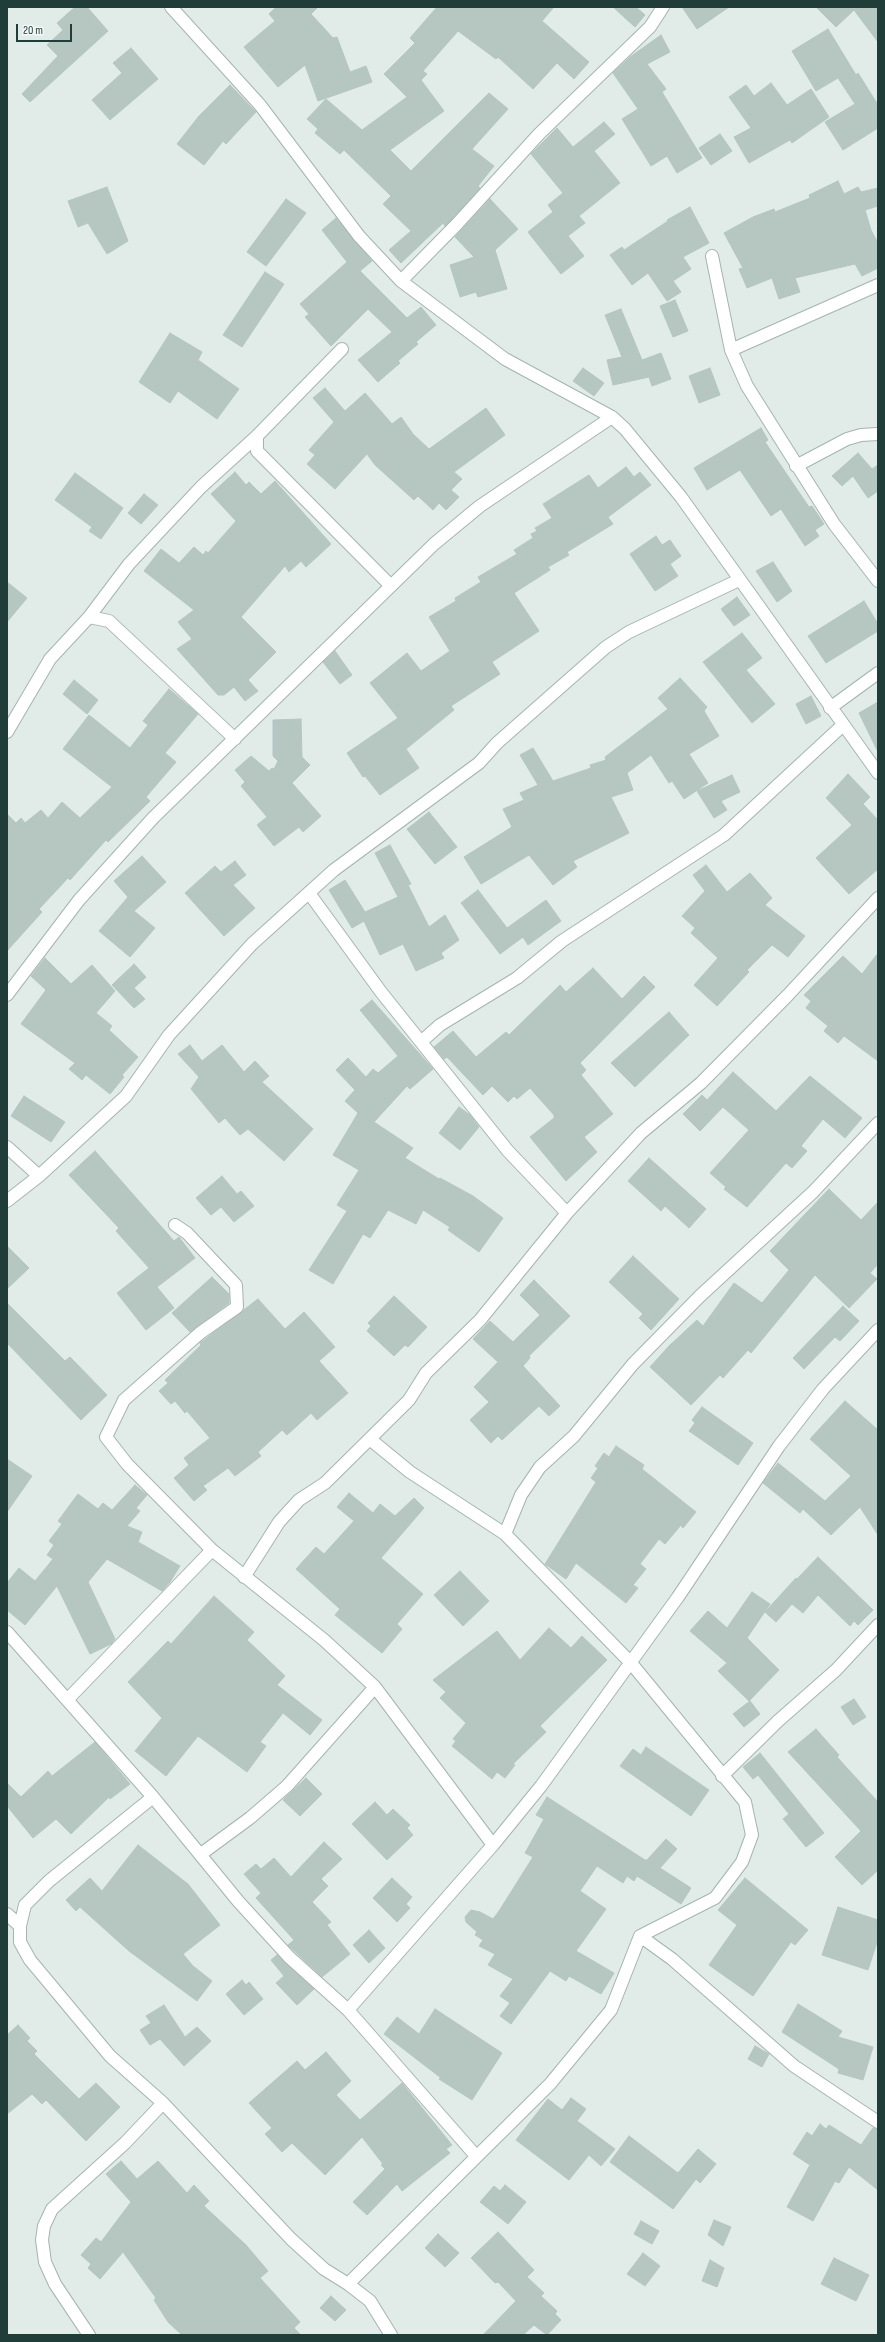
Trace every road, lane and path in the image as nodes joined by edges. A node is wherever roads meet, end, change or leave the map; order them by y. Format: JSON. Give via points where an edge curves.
{"nodes":[{"id":1,"x":171,"y":7,"type":"edge"},
{"id":2,"x":663,"y":7,"type":"edge"},
{"id":3,"x":712,"y":256,"type":"dead end"},
{"id":4,"x":402,"y":281,"type":"junction"},
{"id":5,"x":878,"y":285,"type":"edge"},
{"id":6,"x":342,"y":349,"type":"dead end"},
{"id":7,"x":731,"y":350,"type":"junction"},
{"id":8,"x":612,"y":417,"type":"junction"},
{"id":9,"x":878,"y":434,"type":"edge"},
{"id":10,"x":258,"y":436,"type":"junction"},
{"id":11,"x":796,"y":466,"type":"junction"},
{"id":12,"x":739,"y":580,"type":"junction"},
{"id":13,"x":878,"y":581,"type":"edge"},
{"id":14,"x":391,"y":586,"type":"junction"},
{"id":15,"x":89,"y":617,"type":"junction"},
{"id":16,"x":878,"y":673,"type":"edge"},
{"id":17,"x":830,"y":708,"type":"junction"},
{"id":18,"x":843,"y":725,"type":"junction"},
{"id":19,"x":7,"y":732,"type":"edge"},
{"id":20,"x":235,"y":739,"type":"junction"},
{"id":21,"x":878,"y":774,"type":"edge"},
{"id":22,"x":309,"y":893,"type":"junction"},
{"id":23,"x":878,"y":898,"type":"edge"},
{"id":24,"x":7,"y":995,"type":"edge"},
{"id":25,"x":422,"y":1041,"type":"junction"},
{"id":26,"x":878,"y":1123,"type":"edge"},
{"id":27,"x":7,"y":1147,"type":"edge"},
{"id":28,"x":39,"y":1176,"type":"junction"},
{"id":29,"x":7,"y":1201,"type":"edge"},
{"id":30,"x":567,"y":1214,"type":"junction"},
{"id":31,"x":174,"y":1225,"type":"dead end"},
{"id":32,"x":878,"y":1330,"type":"edge"},
{"id":33,"x":371,"y":1440,"type":"junction"},
{"id":34,"x":505,"y":1534,"type":"junction"},
{"id":35,"x":212,"y":1550,"type":"junction"},
{"id":36,"x":244,"y":1577,"type":"junction"},
{"id":37,"x":878,"y":1625,"type":"edge"},
{"id":38,"x":7,"y":1632,"type":"edge"},
{"id":39,"x":631,"y":1663,"type":"junction"},
{"id":40,"x":375,"y":1688,"type":"junction"},
{"id":41,"x":67,"y":1700,"type":"junction"},
{"id":42,"x":722,"y":1776,"type":"junction"},
{"id":43,"x":153,"y":1798,"type":"junction"},
{"id":44,"x":493,"y":1845,"type":"junction"},
{"id":45,"x":201,"y":1854,"type":"junction"},
{"id":46,"x":7,"y":1914,"type":"edge"},
{"id":47,"x":20,"y":1926,"type":"junction"},
{"id":48,"x":640,"y":1936,"type":"junction"},
{"id":49,"x":348,"y":2010,"type":"junction"},
{"id":50,"x":163,"y":2103,"type":"junction"},
{"id":51,"x":878,"y":2122,"type":"edge"},
{"id":52,"x":476,"y":2156,"type":"junction"},
{"id":53,"x":348,"y":2284,"type":"junction"},
{"id":54,"x":89,"y":2335,"type":"edge"},
{"id":55,"x":391,"y":2335,"type":"edge"}],
"edges":[{"from":1,"to":4,"type":"street","via":[[260,105],[359,236]]},
{"from":2,"to":4,"type":"street","via":[[650,27],[539,134]]},
{"from":3,"to":7,"type":"street"},
{"from":4,"to":8,"type":"street","via":[[505,359]]},
{"from":5,"to":7,"type":"street"},
{"from":6,"to":10,"type":"street"},
{"from":7,"to":11,"type":"street","via":[[747,386]]},
{"from":8,"to":12,"type":"street","via":[[625,429],[681,497]]},
{"from":8,"to":14,"type":"street","via":[[463,519]]},
{"from":9,"to":11,"type":"street","via":[[847,439]]},
{"from":10,"to":14,"type":"street","via":[[257,451]]},
{"from":10,"to":15,"type":"street","via":[[201,487],[129,564]]},
{"from":11,"to":13,"type":"street","via":[[834,524]]},
{"from":12,"to":17,"type":"street"},
{"from":12,"to":22,"type":"street","via":[[629,632],[606,648],[497,743],[479,763],[334,870]]},
{"from":14,"to":20,"type":"street"},
{"from":15,"to":19,"type":"street","via":[[50,659]]},
{"from":15,"to":20,"type":"street","via":[[109,621]]},
{"from":16,"to":17,"type":"street"},
{"from":17,"to":18,"type":"street"},
{"from":18,"to":21,"type":"street"},
{"from":18,"to":25,"type":"street","via":[[724,835],[562,941],[517,978],[440,1025]]},
{"from":20,"to":24,"type":"street","via":[[153,818],[79,900]]},
{"from":22,"to":25,"type":"street","via":[[381,992]]},
{"from":22,"to":28,"type":"street","via":[[252,944],[168,1035],[126,1096]]},
{"from":23,"to":30,"type":"street","via":[[788,995],[701,1083],[641,1133]]},
{"from":25,"to":30,"type":"street","via":[[508,1152]]},
{"from":26,"to":34,"type":"street","via":[[813,1192],[700,1296],[633,1364],[574,1436],[540,1467],[521,1495]]},
{"from":27,"to":28,"type":"street"},
{"from":28,"to":29,"type":"street"},
{"from":30,"to":33,"type":"street","via":[[480,1320],[426,1373],[410,1400]]},
{"from":31,"to":35,"type":"street","via":[[187,1233],[236,1285],[237,1307],[200,1333],[124,1400],[106,1436],[127,1464]]},
{"from":32,"to":39,"type":"street","via":[[823,1389],[779,1446]]},
{"from":33,"to":34,"type":"street","via":[[410,1472]]},
{"from":33,"to":36,"type":"street","via":[[325,1483],[300,1500],[279,1522]]},
{"from":34,"to":39,"type":"street"},
{"from":35,"to":36,"type":"street"},
{"from":35,"to":41,"type":"street"},
{"from":36,"to":40,"type":"street","via":[[324,1640]]},
{"from":37,"to":42,"type":"street","via":[[836,1670],[778,1721]]},
{"from":38,"to":41,"type":"street"},
{"from":39,"to":42,"type":"street"},
{"from":39,"to":44,"type":"street","via":[[582,1726],[541,1786]]},
{"from":40,"to":44,"type":"street"},
{"from":40,"to":45,"type":"street","via":[[287,1786],[250,1818]]},
{"from":41,"to":43,"type":"street"},
{"from":42,"to":48,"type":"street","via":[[745,1802],[752,1835],[742,1862],[715,1898]]},
{"from":43,"to":45,"type":"street"},
{"from":43,"to":47,"type":"street","via":[[49,1881],[25,1905]]},
{"from":44,"to":49,"type":"street"},
{"from":45,"to":49,"type":"street","via":[[238,1901],[289,1957]]},
{"from":46,"to":47,"type":"street"},
{"from":47,"to":50,"type":"street","via":[[20,1942],[30,1960],[110,2056]]},
{"from":48,"to":51,"type":"street","via":[[672,1958],[794,2066]]},
{"from":48,"to":52,"type":"street","via":[[611,2010],[550,2084]]},
{"from":49,"to":52,"type":"street"},
{"from":50,"to":53,"type":"street","via":[[291,2239],[324,2269]]},
{"from":50,"to":54,"type":"street","via":[[125,2143],[52,2210],[44,2226],[42,2240],[45,2262],[55,2284]]},
{"from":52,"to":53,"type":"street"},
{"from":53,"to":55,"type":"street","via":[[370,2301]]}]}
